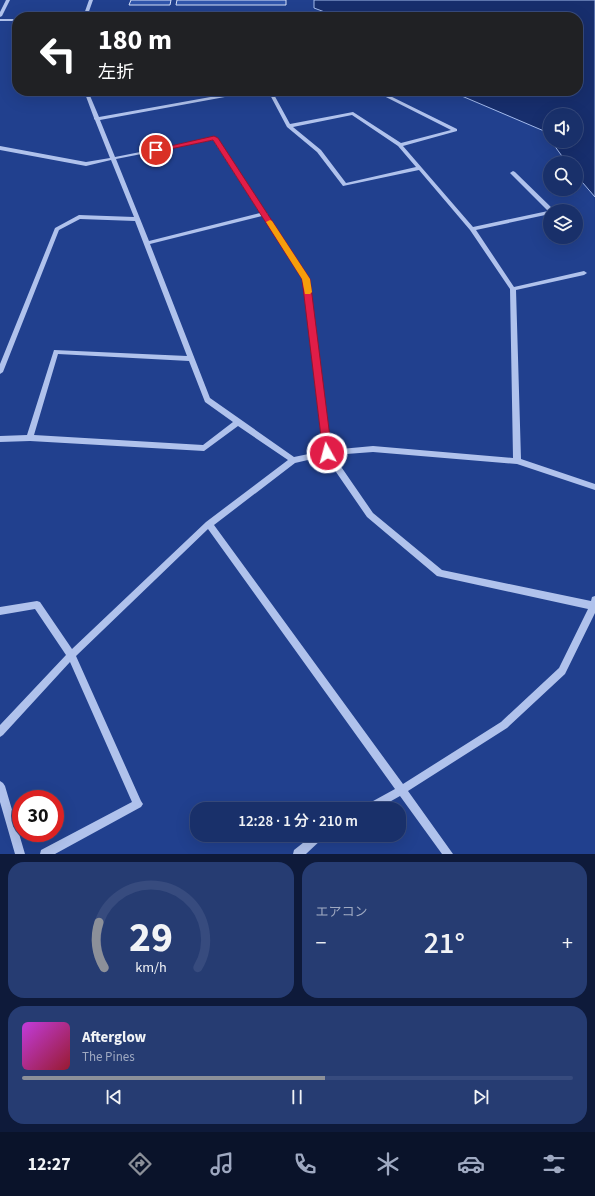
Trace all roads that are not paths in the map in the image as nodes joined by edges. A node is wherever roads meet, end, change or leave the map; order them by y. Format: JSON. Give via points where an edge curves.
{"nodes":[{"id":1,"x":8,"y":0,"type":"edge"},
{"id":2,"x":91,"y":0,"type":"edge"},
{"id":3,"x":87,"y":12,"type":"edge"},
{"id":4,"x":0,"y":16,"type":"edge"},
{"id":5,"x":0,"y":20,"type":"edge"},
{"id":6,"x":12,"y":20,"type":"edge"},
{"id":7,"x":88,"y":96,"type":"edge"},
{"id":8,"x":224,"y":96,"type":"edge"},
{"id":9,"x":273,"y":96,"type":"edge"},
{"id":10,"x":386,"y":96,"type":"edge"},
{"id":11,"x":96,"y":119,"type":"junction"},
{"id":12,"x":289,"y":126,"type":"junction"},
{"id":13,"x":400,"y":145,"type":"junction"},
{"id":14,"x":0,"y":148,"type":"edge"},
{"id":15,"x":112,"y":159,"type":"junction"},
{"id":16,"x":420,"y":168,"type":"junction"},
{"id":17,"x":513,"y":172,"type":"dead end"},
{"id":18,"x":543,"y":204,"type":"edge"},
{"id":19,"x":265,"y":214,"type":"junction"},
{"id":20,"x":543,"y":214,"type":"edge"},
{"id":21,"x":137,"y":219,"type":"junction"},
{"id":22,"x":472,"y":229,"type":"junction"},
{"id":23,"x":147,"y":243,"type":"junction"},
{"id":24,"x":584,"y":273,"type":"dead end"},
{"id":25,"x":513,"y":289,"type":"junction"},
{"id":26,"x":192,"y":359,"type":"junction"},
{"id":27,"x":0,"y":372,"type":"edge"},
{"id":28,"x":238,"y":422,"type":"junction"},
{"id":29,"x":30,"y":438,"type":"junction"},
{"id":30,"x":0,"y":439,"type":"edge"},
{"id":31,"x":327,"y":453,"type":"junction"},
{"id":32,"x":293,"y":460,"type":"junction"},
{"id":33,"x":517,"y":461,"type":"junction"},
{"id":34,"x":595,"y":487,"type":"edge"},
{"id":35,"x":209,"y":524,"type":"junction"},
{"id":36,"x":594,"y":603,"type":"edge"},
{"id":37,"x":0,"y":611,"type":"edge"},
{"id":38,"x":71,"y":656,"type":"junction"},
{"id":39,"x":0,"y":732,"type":"edge"},
{"id":40,"x":0,"y":786,"type":"edge"},
{"id":41,"x":402,"y":790,"type":"junction"},
{"id":42,"x":380,"y":802,"type":"edge"},
{"id":43,"x":312,"y":842,"type":"edge"},
{"id":44,"x":20,"y":854,"type":"edge"},
{"id":45,"x":45,"y":854,"type":"edge"},
{"id":46,"x":298,"y":854,"type":"edge"},
{"id":47,"x":448,"y":854,"type":"edge"}],
"edges":[{"from":1,"to":4,"type":"street"},
{"from":2,"to":3,"type":"street"},
{"from":5,"to":6,"type":"street"},
{"from":7,"to":11,"type":"street"},
{"from":8,"to":11,"type":"street"},
{"from":9,"to":12,"type":"street"},
{"from":10,"to":13,"type":"street","via":[[455,130]]},
{"from":11,"to":15,"type":"street"},
{"from":12,"to":13,"type":"street","via":[[353,113]]},
{"from":12,"to":16,"type":"street","via":[[320,151],[345,185]]},
{"from":13,"to":16,"type":"street"},
{"from":14,"to":15,"type":"street","via":[[86,164]]},
{"from":15,"to":19,"type":"street","via":[[214,138]]},
{"from":15,"to":21,"type":"street"},
{"from":16,"to":22,"type":"street"},
{"from":17,"to":18,"type":"street"},
{"from":19,"to":23,"type":"street"},
{"from":19,"to":31,"type":"street","via":[[306,279]]},
{"from":20,"to":22,"type":"street"},
{"from":21,"to":23,"type":"street"},
{"from":21,"to":27,"type":"street","via":[[80,217],[57,229]]},
{"from":22,"to":25,"type":"street"},
{"from":23,"to":26,"type":"street"},
{"from":24,"to":25,"type":"street"},
{"from":25,"to":33,"type":"street"},
{"from":26,"to":28,"type":"street","via":[[208,400]]},
{"from":26,"to":29,"type":"street","via":[[56,352]]},
{"from":28,"to":29,"type":"street","via":[[204,448]]},
{"from":28,"to":32,"type":"street"},
{"from":29,"to":30,"type":"street"},
{"from":31,"to":32,"type":"street"},
{"from":31,"to":33,"type":"street","via":[[373,449]]},
{"from":31,"to":36,"type":"street","via":[[370,515],[440,573]]},
{"from":32,"to":35,"type":"street"},
{"from":33,"to":34,"type":"street"},
{"from":35,"to":38,"type":"street"},
{"from":35,"to":41,"type":"street"},
{"from":36,"to":41,"type":"street","via":[[562,671],[504,725]]},
{"from":37,"to":38,"type":"street","via":[[37,605]]},
{"from":38,"to":39,"type":"street"},
{"from":38,"to":45,"type":"street","via":[[138,804]]},
{"from":40,"to":44,"type":"street"},
{"from":41,"to":42,"type":"street"},
{"from":41,"to":47,"type":"street"},
{"from":43,"to":46,"type":"street"}]}
